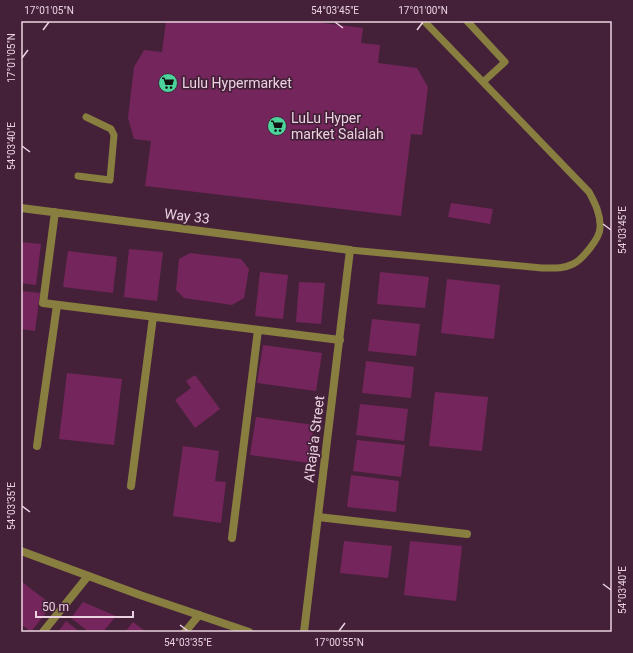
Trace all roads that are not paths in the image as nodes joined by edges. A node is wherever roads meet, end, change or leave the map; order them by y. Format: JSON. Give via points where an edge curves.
{"nodes":[{"id":1,"x":424,"y":21,"type":"edge"},
{"id":2,"x":467,"y":21,"type":"edge"},
{"id":3,"x":483,"y":82,"type":"junction"},
{"id":4,"x":86,"y":117,"type":"dead end"},
{"id":5,"x":78,"y":176,"type":"dead end"},
{"id":6,"x":21,"y":208,"type":"edge"},
{"id":7,"x":55,"y":212,"type":"junction"},
{"id":8,"x":350,"y":250,"type":"junction"},
{"id":9,"x":57,"y":305,"type":"junction"},
{"id":10,"x":153,"y":317,"type":"junction"},
{"id":11,"x":258,"y":330,"type":"junction"},
{"id":12,"x":340,"y":340,"type":"junction"},
{"id":13,"x":37,"y":446,"type":"dead end"},
{"id":14,"x":131,"y":486,"type":"dead end"},
{"id":15,"x":318,"y":517,"type":"junction"},
{"id":16,"x":467,"y":534,"type":"dead end"},
{"id":17,"x":232,"y":538,"type":"dead end"},
{"id":18,"x":21,"y":551,"type":"edge"},
{"id":19,"x":88,"y":576,"type":"junction"},
{"id":20,"x":199,"y":615,"type":"junction"},
{"id":21,"x":43,"y":632,"type":"edge"},
{"id":22,"x":185,"y":632,"type":"edge"},
{"id":23,"x":249,"y":632,"type":"edge"},
{"id":24,"x":304,"y":632,"type":"edge"}],
"edges":[{"from":1,"to":3,"type":"lane"},
{"from":2,"to":3,"type":"lane","via":[[505,62]]},
{"from":3,"to":8,"type":"lane","via":[[589,192],[597,206],[600,229],[593,244],[574,264],[560,268]]},
{"from":4,"to":5,"type":"lane","via":[[111,129],[114,135],[110,180]]},
{"from":6,"to":7,"type":"street","name":"Way 33"},
{"from":7,"to":8,"type":"street","name":"Way 33"},
{"from":7,"to":9,"type":"street","via":[[43,304]]},
{"from":8,"to":12,"type":"street","name":"A'Raja'a Street"},
{"from":9,"to":10,"type":"street"},
{"from":9,"to":13,"type":"street"},
{"from":10,"to":11,"type":"street"},
{"from":10,"to":14,"type":"street"},
{"from":11,"to":12,"type":"street"},
{"from":11,"to":17,"type":"street"},
{"from":12,"to":15,"type":"street","name":"A'Raja'a Street"},
{"from":15,"to":16,"type":"street"},
{"from":15,"to":24,"type":"street","name":"A'Raja'a Street"},
{"from":18,"to":19,"type":"street"},
{"from":19,"to":20,"type":"street"},
{"from":19,"to":21,"type":"street"},
{"from":20,"to":22,"type":"street"},
{"from":20,"to":23,"type":"street"}]}
